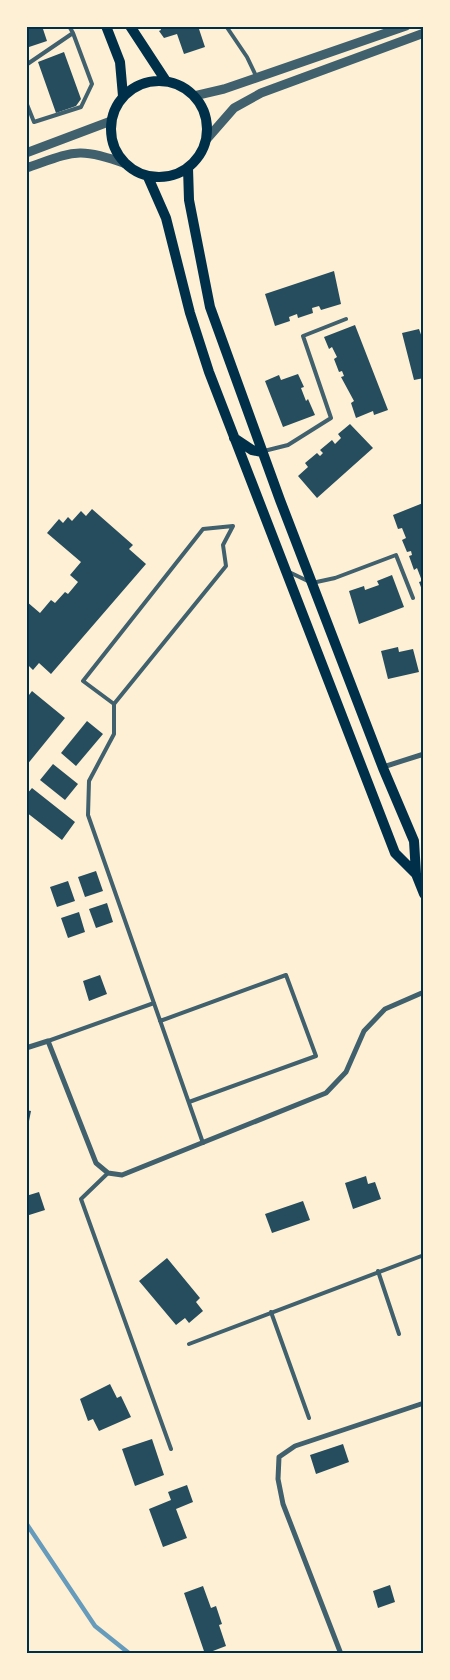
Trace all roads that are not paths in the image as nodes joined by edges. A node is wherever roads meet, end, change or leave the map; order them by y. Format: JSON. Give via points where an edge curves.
{"nodes":[{"id":1,"x":70,"y":26,"type":"edge"},
{"id":2,"x":106,"y":26,"type":"edge"},
{"id":3,"x":130,"y":26,"type":"edge"},
{"id":4,"x":226,"y":26,"type":"edge"},
{"id":5,"x":406,"y":26,"type":"edge"},
{"id":6,"x":73,"y":33,"type":"junction"},
{"id":7,"x":424,"y":33,"type":"edge"},
{"id":8,"x":26,"y":65,"type":"edge"},
{"id":9,"x":258,"y":78,"type":"junction"},
{"id":10,"x":166,"y":81,"type":"junction"},
{"id":11,"x":123,"y":96,"type":"junction"},
{"id":12,"x":194,"y":96,"type":"junction"},
{"id":13,"x":26,"y":102,"type":"edge"},
{"id":14,"x":111,"y":121,"type":"junction"},
{"id":15,"x":206,"y":140,"type":"junction"},
{"id":16,"x":26,"y":153,"type":"edge"},
{"id":17,"x":126,"y":164,"type":"junction"},
{"id":18,"x":26,"y":168,"type":"edge"},
{"id":19,"x":188,"y":168,"type":"junction"},
{"id":20,"x":148,"y":177,"type":"junction"},
{"id":21,"x":346,"y":319,"type":"dead end"},
{"id":22,"x":234,"y":438,"type":"junction"},
{"id":23,"x":262,"y":452,"type":"junction"},
{"id":24,"x":283,"y":567,"type":"junction"},
{"id":25,"x":312,"y":582,"type":"junction"},
{"id":26,"x":413,"y":598,"type":"dead end"},
{"id":27,"x":114,"y":704,"type":"junction"},
{"id":28,"x":424,"y":754,"type":"edge"},
{"id":29,"x":383,"y":768,"type":"junction"},
{"id":30,"x":416,"y":874,"type":"junction"},
{"id":31,"x":424,"y":894,"type":"edge"},
{"id":32,"x":424,"y":992,"type":"edge"},
{"id":33,"x":154,"y":1003,"type":"junction"},
{"id":34,"x":160,"y":1020,"type":"junction"},
{"id":35,"x":48,"y":1040,"type":"junction"},
{"id":36,"x":26,"y":1048,"type":"edge"},
{"id":37,"x":189,"y":1102,"type":"junction"},
{"id":38,"x":203,"y":1143,"type":"junction"},
{"id":39,"x":108,"y":1173,"type":"junction"},
{"id":40,"x":424,"y":1255,"type":"edge"},
{"id":41,"x":378,"y":1272,"type":"junction"},
{"id":42,"x":271,"y":1312,"type":"junction"},
{"id":43,"x":399,"y":1334,"type":"dead end"},
{"id":44,"x":189,"y":1344,"type":"dead end"},
{"id":45,"x":424,"y":1402,"type":"edge"},
{"id":46,"x":309,"y":1418,"type":"dead end"},
{"id":47,"x":171,"y":1449,"type":"dead end"},
{"id":48,"x":341,"y":1654,"type":"edge"}],
"edges":[{"from":1,"to":6,"type":"lane"},
{"from":2,"to":11,"type":"main road","via":[[120,62]]},
{"from":3,"to":10,"type":"main road"},
{"from":4,"to":9,"type":"lane"},
{"from":5,"to":9,"type":"street"},
{"from":6,"to":8,"type":"lane"},
{"from":6,"to":13,"type":"lane","via":[[92,84],[81,107],[34,122]]},
{"from":7,"to":15,"type":"street","via":[[261,93],[234,108]]},
{"from":9,"to":12,"type":"street"},
{"from":10,"to":11,"type":"main road","via":[[150,81]]},
{"from":10,"to":12,"type":"main road","via":[[181,86]]},
{"from":11,"to":14,"type":"main road"},
{"from":12,"to":15,"type":"main road","via":[[203,109],[207,124]]},
{"from":14,"to":16,"type":"street"},
{"from":14,"to":17,"type":"main road","via":[[111,137],[116,152]]},
{"from":15,"to":19,"type":"main road"},
{"from":17,"to":18,"type":"street","via":[[87,152],[72,152]]},
{"from":17,"to":20,"type":"main road"},
{"from":19,"to":20,"type":"main road","via":[[169,176]]},
{"from":19,"to":23,"type":"main road","via":[[189,200],[210,307]]},
{"from":20,"to":22,"type":"main road","via":[[166,218],[190,313]]},
{"from":21,"to":23,"type":"lane","via":[[303,336],[331,418],[288,445]]},
{"from":22,"to":23,"type":"main road","via":[[252,450]]},
{"from":22,"to":24,"type":"main road"},
{"from":23,"to":25,"type":"main road"},
{"from":24,"to":25,"type":"lane"},
{"from":24,"to":30,"type":"main road","via":[[395,853]]},
{"from":25,"to":26,"type":"lane","via":[[335,578],[396,555]]},
{"from":25,"to":29,"type":"main road"},
{"from":27,"to":27,"type":"lane","via":[[226,566],[223,545],[233,526],[203,529],[83,681]]},
{"from":27,"to":33,"type":"lane","via":[[114,734],[89,781],[88,815]]},
{"from":28,"to":29,"type":"street"},
{"from":29,"to":30,"type":"main road","via":[[414,841]]},
{"from":30,"to":31,"type":"main road"},
{"from":32,"to":38,"type":"street","via":[[385,1009],[371,1023],[364,1031],[346,1072],[326,1093]]},
{"from":33,"to":34,"type":"lane"},
{"from":33,"to":35,"type":"lane"},
{"from":34,"to":37,"type":"lane"},
{"from":34,"to":37,"type":"lane","via":[[286,975],[316,1056]]},
{"from":35,"to":36,"type":"street"},
{"from":35,"to":39,"type":"street","via":[[96,1163]]},
{"from":37,"to":38,"type":"lane"},
{"from":38,"to":39,"type":"street","via":[[122,1175]]},
{"from":39,"to":47,"type":"lane","via":[[81,1199]]},
{"from":40,"to":41,"type":"lane"},
{"from":41,"to":42,"type":"lane"},
{"from":41,"to":43,"type":"lane"},
{"from":42,"to":44,"type":"lane"},
{"from":42,"to":46,"type":"lane"},
{"from":45,"to":48,"type":"street","via":[[295,1446],[279,1457],[278,1479],[283,1504]]}]}
